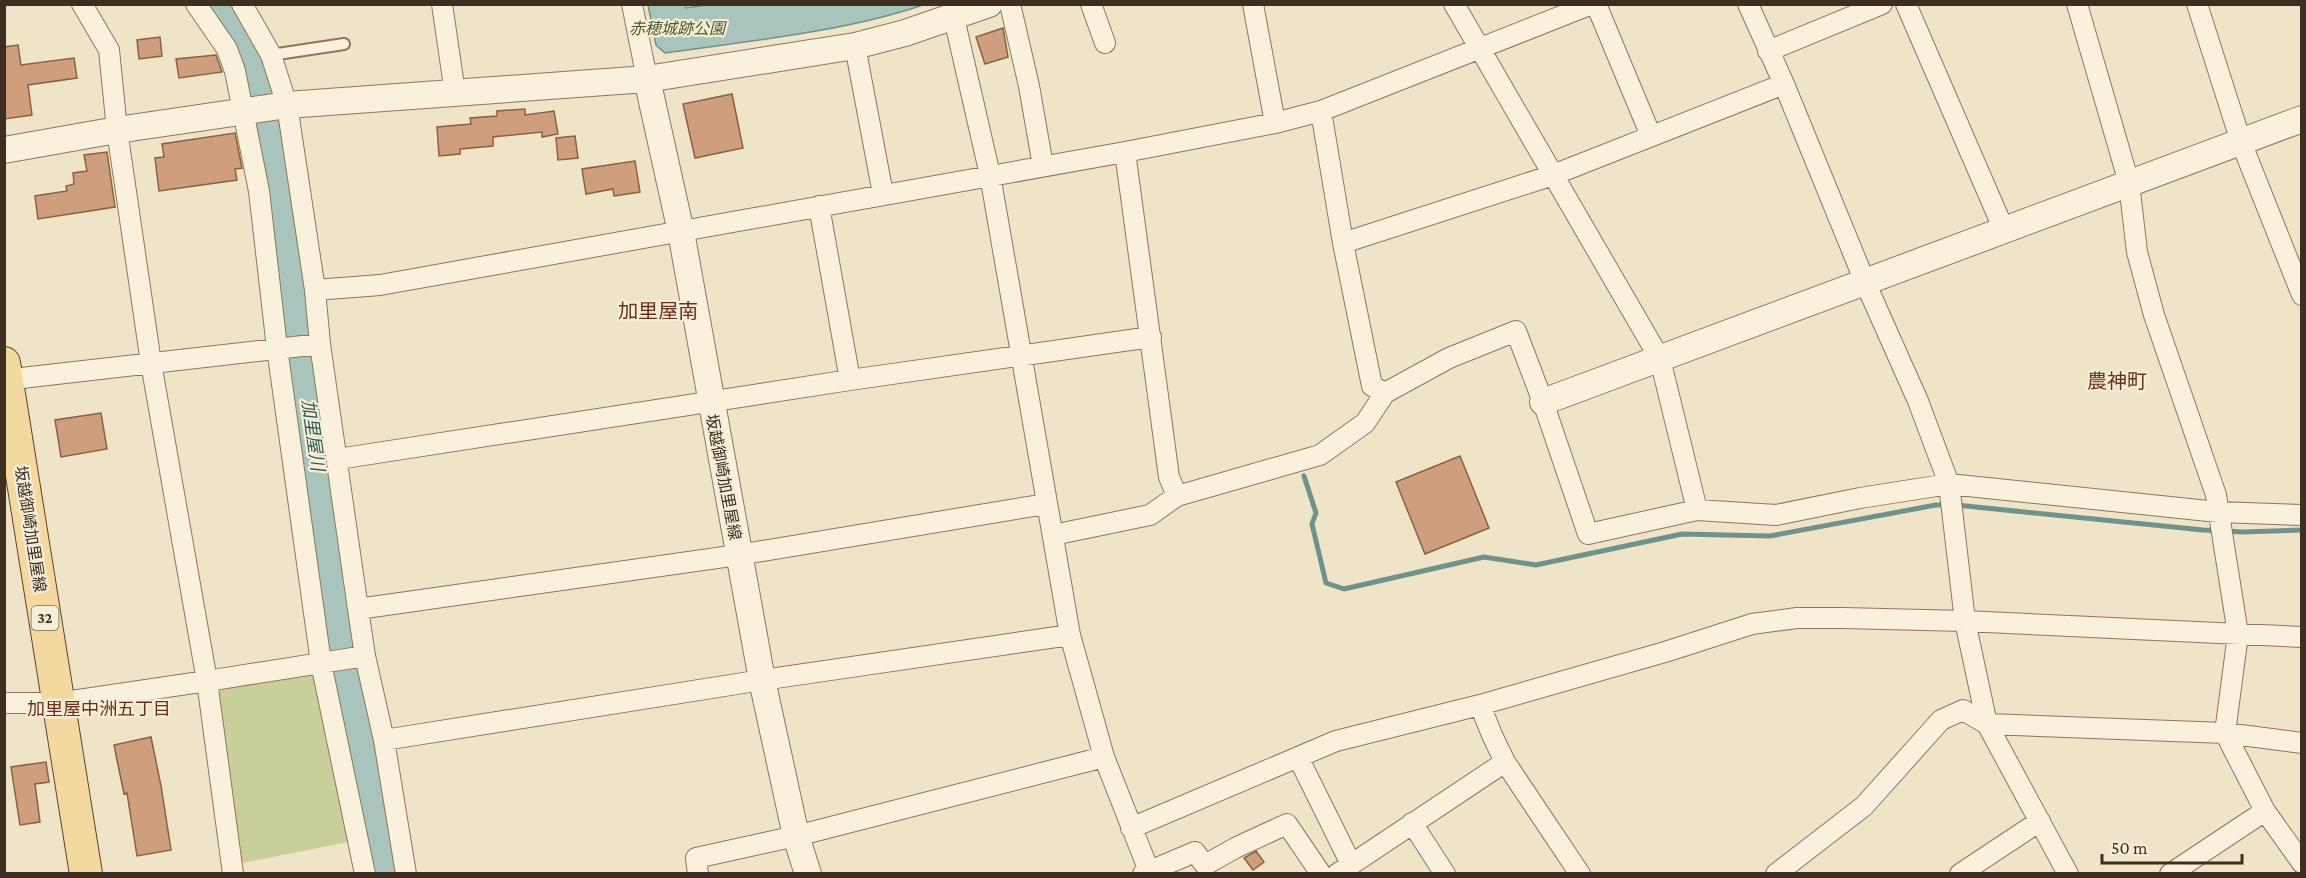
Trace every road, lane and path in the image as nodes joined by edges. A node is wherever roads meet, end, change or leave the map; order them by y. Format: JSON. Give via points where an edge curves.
{"nodes":[{"id":1,"x":82,"y":4,"type":"edge"},
{"id":2,"x":196,"y":4,"type":"edge"},
{"id":3,"x":242,"y":4,"type":"edge"},
{"id":4,"x":442,"y":4,"type":"edge"},
{"id":5,"x":632,"y":4,"type":"edge"},
{"id":6,"x":989,"y":4,"type":"edge"},
{"id":7,"x":1010,"y":4,"type":"edge"},
{"id":8,"x":1091,"y":4,"type":"edge"},
{"id":9,"x":1253,"y":4,"type":"edge"},
{"id":10,"x":1454,"y":4,"type":"edge"},
{"id":11,"x":1594,"y":4,"type":"edge"},
{"id":12,"x":1748,"y":4,"type":"edge"},
{"id":13,"x":1882,"y":4,"type":"edge"},
{"id":14,"x":1906,"y":4,"type":"edge"},
{"id":15,"x":2078,"y":4,"type":"edge"},
{"id":16,"x":2197,"y":4,"type":"edge"},
{"id":17,"x":954,"y":18,"type":"junction"},
{"id":18,"x":1105,"y":43,"type":"dead end"},
{"id":19,"x":344,"y":44,"type":"dead end"},
{"id":20,"x":855,"y":46,"type":"junction"},
{"id":21,"x":1479,"y":48,"type":"junction"},
{"id":22,"x":1768,"y":51,"type":"junction"},
{"id":23,"x":271,"y":55,"type":"junction"},
{"id":24,"x":647,"y":79,"type":"junction"},
{"id":25,"x":1784,"y":84,"type":"junction"},
{"id":26,"x":455,"y":93,"type":"junction"},
{"id":27,"x":284,"y":105,"type":"junction"},
{"id":28,"x":245,"y":111,"type":"junction"},
{"id":29,"x":1321,"y":111,"type":"junction"},
{"id":30,"x":2301,"y":119,"type":"edge"},
{"id":31,"x":1275,"y":123,"type":"junction"},
{"id":32,"x":117,"y":130,"type":"junction"},
{"id":33,"x":1651,"y":136,"type":"junction"},
{"id":34,"x":2241,"y":142,"type":"junction"},
{"id":35,"x":4,"y":150,"type":"edge"},
{"id":36,"x":1125,"y":152,"type":"junction"},
{"id":37,"x":1042,"y":166,"type":"junction"},
{"id":38,"x":990,"y":175,"type":"junction"},
{"id":39,"x":1553,"y":175,"type":"junction"},
{"id":40,"x":2129,"y":183,"type":"junction"},
{"id":41,"x":883,"y":194,"type":"junction"},
{"id":42,"x":819,"y":206,"type":"junction"},
{"id":43,"x":2004,"y":230,"type":"junction"},
{"id":44,"x":681,"y":232,"type":"junction"},
{"id":45,"x":1343,"y":243,"type":"junction"},
{"id":46,"x":1865,"y":282,"type":"junction"},
{"id":47,"x":2300,"y":284,"type":"edge"},
{"id":48,"x":315,"y":290,"type":"junction"},
{"id":49,"x":1151,"y":337,"type":"junction"},
{"id":50,"x":320,"y":344,"type":"junction"},
{"id":51,"x":277,"y":348,"type":"junction"},
{"id":52,"x":1020,"y":355,"type":"junction"},
{"id":53,"x":1660,"y":359,"type":"junction"},
{"id":54,"x":152,"y":363,"type":"junction"},
{"id":55,"x":5,"y":374,"type":"edge"},
{"id":56,"x":850,"y":380,"type":"junction"},
{"id":57,"x":1385,"y":393,"type":"junction"},
{"id":58,"x":710,"y":402,"type":"junction"},
{"id":59,"x":1543,"y":402,"type":"junction"},
{"id":60,"x":338,"y":459,"type":"junction"},
{"id":61,"x":1949,"y":484,"type":"junction"},
{"id":62,"x":1177,"y":496,"type":"junction"},
{"id":63,"x":1046,"y":504,"type":"junction"},
{"id":64,"x":1697,"y":510,"type":"junction"},
{"id":65,"x":2218,"y":512,"type":"junction"},
{"id":66,"x":2301,"y":516,"type":"edge"},
{"id":67,"x":1053,"y":535,"type":"junction"},
{"id":68,"x":738,"y":555,"type":"junction"},
{"id":69,"x":358,"y":609,"type":"junction"},
{"id":70,"x":1965,"y":621,"type":"junction"},
{"id":71,"x":2238,"y":634,"type":"junction"},
{"id":72,"x":1070,"y":635,"type":"junction"},
{"id":73,"x":2301,"y":637,"type":"edge"},
{"id":74,"x":365,"y":656,"type":"junction"},
{"id":75,"x":321,"y":663,"type":"junction"},
{"id":76,"x":762,"y":680,"type":"junction"},
{"id":77,"x":207,"y":681,"type":"junction"},
{"id":78,"x":4,"y":703,"type":"edge"},
{"id":79,"x":58,"y":703,"type":"junction"},
{"id":80,"x":1480,"y":705,"type":"junction"},
{"id":81,"x":1987,"y":724,"type":"junction"},
{"id":82,"x":2225,"y":733,"type":"junction"},
{"id":83,"x":384,"y":740,"type":"junction"},
{"id":84,"x":2301,"y":743,"type":"edge"},
{"id":85,"x":1104,"y":757,"type":"junction"},
{"id":86,"x":1298,"y":757,"type":"junction"},
{"id":87,"x":1505,"y":762,"type":"junction"},
{"id":88,"x":2265,"y":811,"type":"junction"},
{"id":89,"x":2040,"y":821,"type":"junction"},
{"id":90,"x":1412,"y":824,"type":"junction"},
{"id":91,"x":1131,"y":828,"type":"junction"},
{"id":92,"x":796,"y":836,"type":"junction"},
{"id":93,"x":2301,"y":863,"type":"edge"},
{"id":94,"x":1344,"y":869,"type":"edge"},
{"id":95,"x":1146,"y":872,"type":"edge"},
{"id":96,"x":1780,"y":872,"type":"edge"},
{"id":97,"x":87,"y":873,"type":"edge"},
{"id":98,"x":233,"y":873,"type":"edge"},
{"id":99,"x":365,"y":873,"type":"edge"},
{"id":100,"x":406,"y":873,"type":"edge"},
{"id":101,"x":698,"y":873,"type":"edge"},
{"id":102,"x":808,"y":873,"type":"edge"},
{"id":103,"x":1321,"y":873,"type":"edge"},
{"id":104,"x":1445,"y":873,"type":"edge"},
{"id":105,"x":1580,"y":873,"type":"edge"},
{"id":106,"x":1960,"y":873,"type":"edge"},
{"id":107,"x":2068,"y":873,"type":"edge"},
{"id":108,"x":2170,"y":873,"type":"edge"}],
"edges":[{"from":1,"to":32,"type":"street","via":[[109,50]]},
{"from":2,"to":28,"type":"street","via":[[227,49]]},
{"from":3,"to":23,"type":"street"},
{"from":4,"to":26,"type":"street"},
{"from":5,"to":24,"type":"street"},
{"from":6,"to":17,"type":"street"},
{"from":7,"to":37,"type":"street"},
{"from":8,"to":18,"type":"street"},
{"from":9,"to":31,"type":"street"},
{"from":10,"to":21,"type":"street"},
{"from":11,"to":21,"type":"street"},
{"from":11,"to":33,"type":"street"},
{"from":12,"to":22,"type":"street"},
{"from":13,"to":22,"type":"street"},
{"from":14,"to":43,"type":"street"},
{"from":15,"to":40,"type":"street"},
{"from":16,"to":34,"type":"street"},
{"from":17,"to":20,"type":"street"},
{"from":17,"to":38,"type":"street"},
{"from":19,"to":23,"type":"lane"},
{"from":20,"to":24,"type":"street"},
{"from":20,"to":41,"type":"street"},
{"from":21,"to":29,"type":"street"},
{"from":21,"to":39,"type":"street"},
{"from":22,"to":25,"type":"street"},
{"from":23,"to":27,"type":"street"},
{"from":24,"to":26,"type":"street"},
{"from":24,"to":44,"type":"street","name":"坂越御崎加里屋線"},
{"from":25,"to":33,"type":"street"},
{"from":25,"to":46,"type":"street"},
{"from":26,"to":27,"type":"street"},
{"from":27,"to":28,"type":"street"},
{"from":27,"to":48,"type":"street"},
{"from":28,"to":32,"type":"street"},
{"from":28,"to":51,"type":"street","via":[[259,191]]},
{"from":29,"to":31,"type":"street"},
{"from":29,"to":45,"type":"street"},
{"from":30,"to":34,"type":"street"},
{"from":31,"to":36,"type":"street"},
{"from":32,"to":35,"type":"street"},
{"from":32,"to":54,"type":"street"},
{"from":33,"to":39,"type":"street"},
{"from":34,"to":40,"type":"street"},
{"from":34,"to":47,"type":"street"},
{"from":36,"to":37,"type":"street"},
{"from":36,"to":49,"type":"street"},
{"from":37,"to":38,"type":"street"},
{"from":38,"to":41,"type":"street"},
{"from":38,"to":52,"type":"street"},
{"from":39,"to":45,"type":"street"},
{"from":39,"to":53,"type":"street"},
{"from":40,"to":43,"type":"street"},
{"from":40,"to":65,"type":"street","via":[[2137,252],[2154,315],[2216,495]]},
{"from":41,"to":42,"type":"street"},
{"from":42,"to":44,"type":"street"},
{"from":42,"to":56,"type":"street"},
{"from":43,"to":46,"type":"street"},
{"from":44,"to":48,"type":"street","via":[[380,285]]},
{"from":44,"to":58,"type":"street","name":"坂越御崎加里屋線"},
{"from":45,"to":57,"type":"street","via":[[1372,386]]},
{"from":46,"to":53,"type":"street"},
{"from":46,"to":61,"type":"street","via":[[1918,401]]},
{"from":48,"to":50,"type":"street"},
{"from":49,"to":52,"type":"street"},
{"from":49,"to":62,"type":"street","via":[[1169,477]]},
{"from":50,"to":51,"type":"street"},
{"from":50,"to":60,"type":"street"},
{"from":51,"to":54,"type":"street"},
{"from":51,"to":75,"type":"street"},
{"from":52,"to":56,"type":"street"},
{"from":52,"to":63,"type":"street"},
{"from":53,"to":59,"type":"street"},
{"from":53,"to":64,"type":"street"},
{"from":54,"to":55,"type":"street"},
{"from":54,"to":77,"type":"street"},
{"from":55,"to":79,"type":"main road","name":"坂越御崎加里屋線","number":"32"},
{"from":56,"to":58,"type":"street"},
{"from":57,"to":59,"type":"street","via":[[1449,358],[1516,331]]},
{"from":57,"to":62,"type":"street","via":[[1365,423],[1320,455]]},
{"from":58,"to":60,"type":"street"},
{"from":58,"to":68,"type":"street","name":"坂越御崎加里屋線"},
{"from":59,"to":64,"type":"street","via":[[1588,534]]},
{"from":60,"to":69,"type":"street"},
{"from":61,"to":64,"type":"street","via":[[1776,515]]},
{"from":61,"to":65,"type":"street"},
{"from":61,"to":70,"type":"street"},
{"from":62,"to":67,"type":"street","via":[[1150,515]]},
{"from":63,"to":67,"type":"street"},
{"from":63,"to":68,"type":"street"},
{"from":65,"to":66,"type":"street"},
{"from":65,"to":71,"type":"street"},
{"from":67,"to":72,"type":"street"},
{"from":68,"to":69,"type":"street"},
{"from":68,"to":76,"type":"street","name":"坂越御崎加里屋線"},
{"from":69,"to":74,"type":"street"},
{"from":70,"to":71,"type":"street"},
{"from":70,"to":80,"type":"street","via":[[1797,618],[1752,624]]},
{"from":70,"to":81,"type":"street"},
{"from":71,"to":73,"type":"street"},
{"from":71,"to":82,"type":"street"},
{"from":72,"to":76,"type":"street"},
{"from":72,"to":85,"type":"street"},
{"from":74,"to":75,"type":"street"},
{"from":74,"to":83,"type":"street"},
{"from":75,"to":77,"type":"street"},
{"from":75,"to":99,"type":"street"},
{"from":76,"to":83,"type":"street"},
{"from":76,"to":92,"type":"street","name":"坂越御崎加里屋線"},
{"from":77,"to":79,"type":"street"},
{"from":77,"to":98,"type":"street"},
{"from":78,"to":79,"type":"street"},
{"from":79,"to":97,"type":"main road","name":"坂越御崎加里屋線","number":"32"},
{"from":80,"to":86,"type":"street","via":[[1336,741]]},
{"from":80,"to":87,"type":"street"},
{"from":81,"to":82,"type":"street"},
{"from":81,"to":89,"type":"street"},
{"from":81,"to":96,"type":"street","via":[[1963,710],[1941,720],[1864,806]]},
{"from":82,"to":84,"type":"street"},
{"from":82,"to":88,"type":"street"},
{"from":83,"to":100,"type":"street"},
{"from":85,"to":91,"type":"street"},
{"from":85,"to":92,"type":"street"},
{"from":86,"to":91,"type":"street"},
{"from":86,"to":94,"type":"street"},
{"from":87,"to":90,"type":"street"},
{"from":87,"to":105,"type":"street"},
{"from":88,"to":93,"type":"street"},
{"from":88,"to":108,"type":"street"},
{"from":89,"to":106,"type":"street"},
{"from":89,"to":107,"type":"street"},
{"from":90,"to":94,"type":"street"},
{"from":90,"to":104,"type":"street"},
{"from":91,"to":95,"type":"street"},
{"from":92,"to":101,"type":"street","via":[[696,858]]},
{"from":92,"to":102,"type":"street","name":"坂越御崎加里屋線"},
{"from":95,"to":103,"type":"street","via":[[1195,852],[1205,865],[1287,824]]}]}
